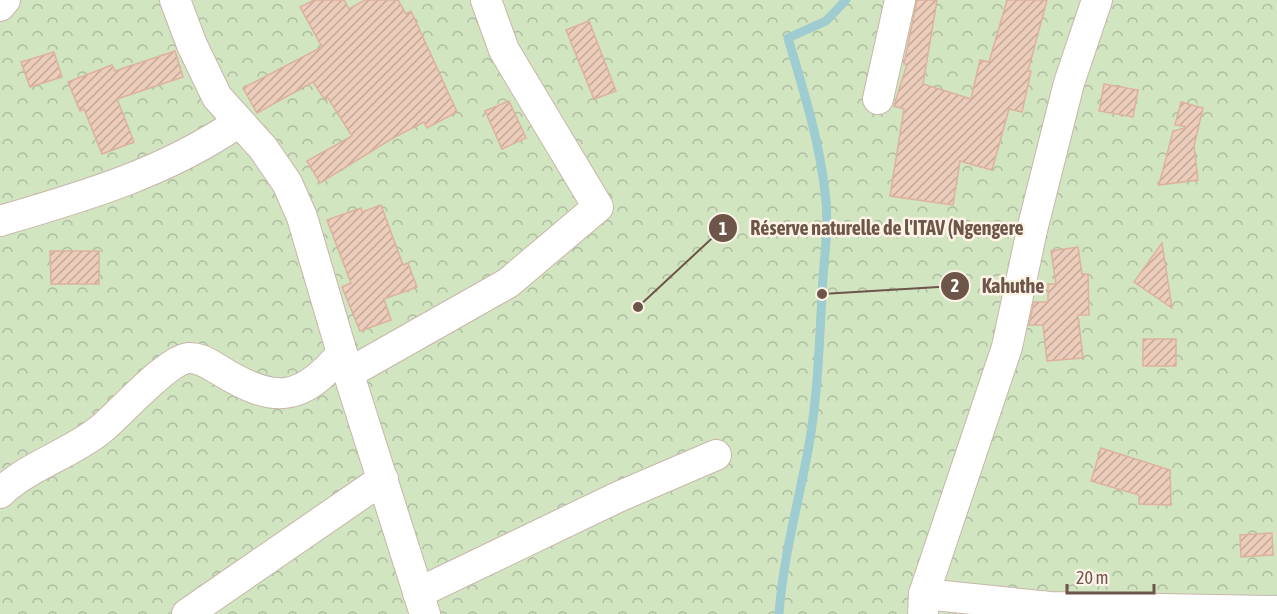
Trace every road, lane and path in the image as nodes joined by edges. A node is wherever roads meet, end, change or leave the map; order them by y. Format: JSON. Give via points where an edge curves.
{"nodes":[{"id":1,"x":5,"y":0,"type":"edge"},
{"id":2,"x":175,"y":0,"type":"edge"},
{"id":3,"x":486,"y":0,"type":"edge"},
{"id":4,"x":900,"y":0,"type":"edge"},
{"id":5,"x":1097,"y":0,"type":"edge"},
{"id":6,"x":0,"y":6,"type":"edge"},
{"id":7,"x":878,"y":99,"type":"dead end"},
{"id":8,"x":239,"y":122,"type":"junction"},
{"id":9,"x":0,"y":221,"type":"edge"},
{"id":10,"x":345,"y":363,"type":"junction"},
{"id":11,"x":717,"y":455,"type":"dead end"},
{"id":12,"x":383,"y":479,"type":"junction"},
{"id":13,"x":0,"y":492,"type":"edge"},
{"id":14,"x":422,"y":603,"type":"edge"},
{"id":15,"x":923,"y":604,"type":"edge"},
{"id":16,"x":1277,"y":611,"type":"edge"},
{"id":17,"x":187,"y":614,"type":"edge"}],
"edges":[{"from":1,"to":6,"type":"street"},
{"from":2,"to":8,"type":"street","via":[[217,97]]},
{"from":3,"to":10,"type":"street","via":[[504,50],[598,207],[508,283]]},
{"from":4,"to":7,"type":"street"},
{"from":5,"to":15,"type":"street","via":[[1069,83],[1007,347]]},
{"from":8,"to":9,"type":"street","via":[[201,148],[113,188]]},
{"from":8,"to":10,"type":"street","via":[[263,148],[295,200]]},
{"from":10,"to":12,"type":"street"},
{"from":10,"to":13,"type":"street","via":[[301,390],[272,394],[244,385],[201,359],[186,358],[151,382],[101,429]]},
{"from":11,"to":14,"type":"street","via":[[618,497]]},
{"from":12,"to":14,"type":"street"},
{"from":12,"to":17,"type":"street"},
{"from":15,"to":16,"type":"street"}]}
